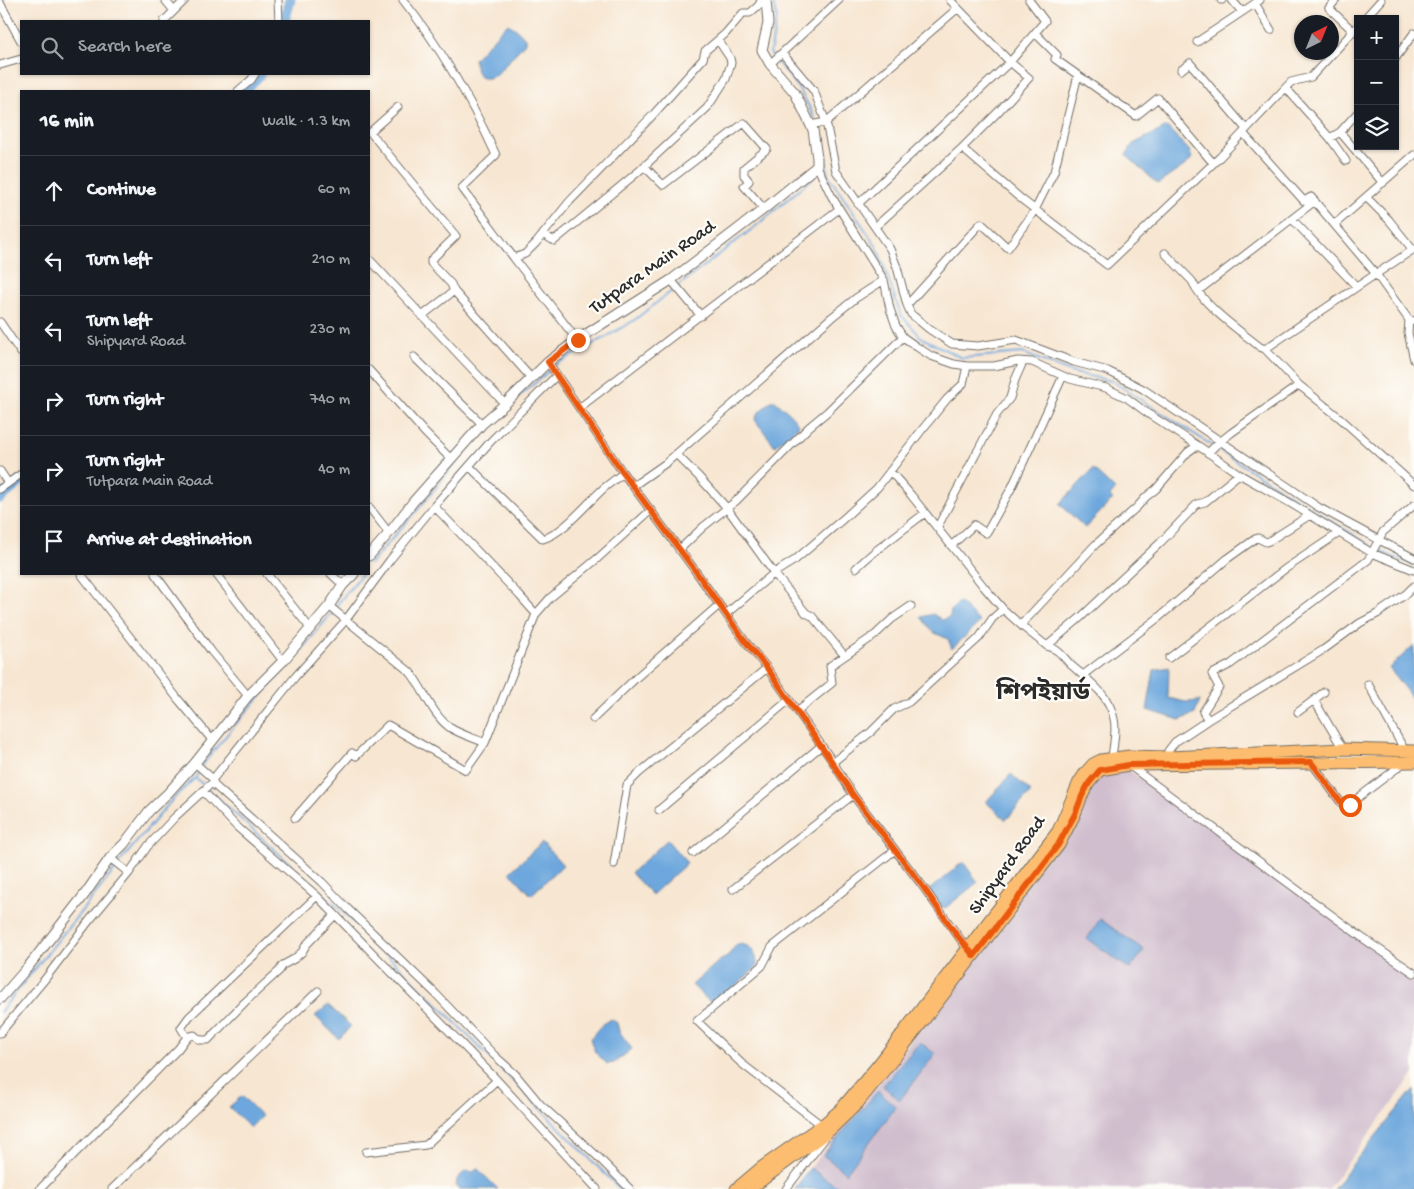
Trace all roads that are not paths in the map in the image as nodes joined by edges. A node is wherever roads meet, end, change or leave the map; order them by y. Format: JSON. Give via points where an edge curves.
{"nodes":[{"id":1,"x":165,"y":0,"type":"edge"},
{"id":2,"x":185,"y":0,"type":"edge"},
{"id":3,"x":278,"y":0,"type":"edge"},
{"id":4,"x":403,"y":0,"type":"edge"},
{"id":5,"x":761,"y":0,"type":"edge"},
{"id":6,"x":766,"y":0,"type":"edge"},
{"id":7,"x":839,"y":0,"type":"edge"},
{"id":8,"x":950,"y":0,"type":"edge"},
{"id":9,"x":1030,"y":0,"type":"edge"},
{"id":10,"x":1232,"y":0,"type":"edge"},
{"id":11,"x":1381,"y":0,"type":"edge"},
{"id":12,"x":1333,"y":1,"type":"edge"},
{"id":13,"x":1257,"y":2,"type":"edge"},
{"id":14,"x":0,"y":3,"type":"edge"},
{"id":15,"x":958,"y":8,"type":"junction"},
{"id":16,"x":174,"y":11,"type":"junction"},
{"id":17,"x":1242,"y":12,"type":"junction"},
{"id":18,"x":1368,"y":15,"type":"edge"},
{"id":19,"x":165,"y":20,"type":"edge"},
{"id":20,"x":279,"y":20,"type":"edge"},
{"id":21,"x":1354,"y":27,"type":"edge"},
{"id":22,"x":1354,"y":29,"type":"edge"},
{"id":23,"x":1271,"y":30,"type":"dead end"},
{"id":24,"x":1414,"y":32,"type":"edge"},
{"id":25,"x":1035,"y":33,"type":"junction"},
{"id":26,"x":20,"y":39,"type":"edge"},
{"id":27,"x":718,"y":40,"type":"junction"},
{"id":28,"x":1197,"y":42,"type":"dead end"},
{"id":29,"x":1399,"y":53,"type":"edge"},
{"id":30,"x":781,"y":54,"type":"junction"},
{"id":31,"x":20,"y":59,"type":"edge"},
{"id":32,"x":1010,"y":62,"type":"junction"},
{"id":33,"x":771,"y":63,"type":"junction"},
{"id":34,"x":0,"y":65,"type":"edge"},
{"id":35,"x":1181,"y":70,"type":"dead end"},
{"id":36,"x":254,"y":75,"type":"edge"},
{"id":37,"x":1078,"y":75,"type":"junction"},
{"id":38,"x":1286,"y":88,"type":"junction"},
{"id":39,"x":239,"y":90,"type":"edge"},
{"id":40,"x":398,"y":107,"type":"dead end"},
{"id":41,"x":1354,"y":116,"type":"edge"},
{"id":42,"x":817,"y":124,"type":"junction"},
{"id":43,"x":1245,"y":131,"type":"junction"},
{"id":44,"x":1340,"y":132,"type":"junction"},
{"id":45,"x":1330,"y":138,"type":"junction"},
{"id":46,"x":962,"y":148,"type":"junction"},
{"id":47,"x":1414,"y":156,"type":"edge"},
{"id":48,"x":1346,"y":161,"type":"dead end"},
{"id":49,"x":1213,"y":164,"type":"junction"},
{"id":50,"x":644,"y":166,"type":"junction"},
{"id":51,"x":817,"y":166,"type":"junction"},
{"id":52,"x":1383,"y":183,"type":"junction"},
{"id":53,"x":1366,"y":197,"type":"junction"},
{"id":54,"x":1315,"y":201,"type":"junction"},
{"id":55,"x":858,"y":204,"type":"junction"},
{"id":56,"x":764,"y":209,"type":"junction"},
{"id":57,"x":840,"y":209,"type":"junction"},
{"id":58,"x":1036,"y":210,"type":"junction"},
{"id":59,"x":1292,"y":219,"type":"junction"},
{"id":60,"x":1335,"y":224,"type":"junction"},
{"id":61,"x":875,"y":227,"type":"junction"},
{"id":62,"x":543,"y":234,"type":"junction"},
{"id":63,"x":1413,"y":249,"type":"edge"},
{"id":64,"x":1165,"y":253,"type":"dead end"},
{"id":65,"x":514,"y":258,"type":"junction"},
{"id":66,"x":370,"y":260,"type":"edge"},
{"id":67,"x":1376,"y":274,"type":"junction"},
{"id":68,"x":884,"y":280,"type":"junction"},
{"id":69,"x":675,"y":285,"type":"junction"},
{"id":70,"x":1357,"y":287,"type":"junction"},
{"id":71,"x":454,"y":291,"type":"junction"},
{"id":72,"x":1198,"y":291,"type":"junction"},
{"id":73,"x":907,"y":305,"type":"junction"},
{"id":74,"x":422,"y":316,"type":"junction"},
{"id":75,"x":701,"y":316,"type":"junction"},
{"id":76,"x":1412,"y":321,"type":"edge"},
{"id":77,"x":0,"y":322,"type":"edge"},
{"id":78,"x":904,"y":336,"type":"junction"},
{"id":79,"x":578,"y":340,"type":"junction"},
{"id":80,"x":1265,"y":349,"type":"junction"},
{"id":81,"x":20,"y":352,"type":"edge"},
{"id":82,"x":414,"y":357,"type":"dead end"},
{"id":83,"x":1414,"y":360,"type":"edge"},
{"id":84,"x":548,"y":362,"type":"junction"},
{"id":85,"x":1023,"y":362,"type":"junction"},
{"id":86,"x":967,"y":366,"type":"junction"},
{"id":87,"x":370,"y":371,"type":"edge"},
{"id":88,"x":557,"y":376,"type":"junction"},
{"id":89,"x":1063,"y":376,"type":"junction"},
{"id":90,"x":532,"y":379,"type":"junction"},
{"id":91,"x":1299,"y":385,"type":"junction"},
{"id":92,"x":505,"y":404,"type":"junction"},
{"id":93,"x":578,"y":408,"type":"junction"},
{"id":94,"x":482,"y":424,"type":"junction"},
{"id":95,"x":1200,"y":447,"type":"junction"},
{"id":96,"x":1214,"y":447,"type":"junction"},
{"id":97,"x":676,"y":454,"type":"junction"},
{"id":98,"x":451,"y":459,"type":"junction"},
{"id":99,"x":470,"y":466,"type":"junction"},
{"id":100,"x":0,"y":471,"type":"edge"},
{"id":101,"x":890,"y":471,"type":"junction"},
{"id":102,"x":623,"y":473,"type":"junction"},
{"id":103,"x":1239,"y":474,"type":"junction"},
{"id":104,"x":20,"y":475,"type":"edge"},
{"id":105,"x":8,"y":484,"type":"junction"},
{"id":106,"x":1414,"y":485,"type":"edge"},
{"id":107,"x":633,"y":486,"type":"junction"},
{"id":108,"x":0,"y":490,"type":"edge"},
{"id":109,"x":1414,"y":505,"type":"edge"},
{"id":110,"x":434,"y":506,"type":"junction"},
{"id":111,"x":370,"y":508,"type":"edge"},
{"id":112,"x":727,"y":508,"type":"junction"},
{"id":113,"x":651,"y":510,"type":"junction"},
{"id":114,"x":925,"y":514,"type":"junction"},
{"id":115,"x":1310,"y":515,"type":"junction"},
{"id":116,"x":937,"y":528,"type":"junction"},
{"id":117,"x":389,"y":533,"type":"junction"},
{"id":118,"x":1339,"y":533,"type":"junction"},
{"id":119,"x":1379,"y":540,"type":"junction"},
{"id":120,"x":951,"y":546,"type":"junction"},
{"id":121,"x":679,"y":550,"type":"junction"},
{"id":122,"x":1372,"y":553,"type":"junction"},
{"id":123,"x":370,"y":555,"type":"edge"},
{"id":124,"x":1414,"y":558,"type":"edge"},
{"id":125,"x":856,"y":568,"type":"dead end"},
{"id":126,"x":1414,"y":570,"type":"edge"},
{"id":127,"x":774,"y":573,"type":"junction"},
{"id":128,"x":82,"y":575,"type":"edge"},
{"id":129,"x":156,"y":575,"type":"edge"},
{"id":130,"x":217,"y":575,"type":"edge"},
{"id":131,"x":268,"y":575,"type":"edge"},
{"id":132,"x":332,"y":575,"type":"edge"},
{"id":133,"x":353,"y":575,"type":"edge"},
{"id":134,"x":343,"y":586,"type":"junction"},
{"id":135,"x":1414,"y":586,"type":"edge"},
{"id":136,"x":719,"y":605,"type":"junction"},
{"id":137,"x":329,"y":606,"type":"junction"},
{"id":138,"x":911,"y":606,"type":"dead end"},
{"id":139,"x":1003,"y":609,"type":"junction"},
{"id":140,"x":536,"y":614,"type":"junction"},
{"id":141,"x":726,"y":614,"type":"junction"},
{"id":142,"x":345,"y":621,"type":"junction"},
{"id":143,"x":1021,"y":626,"type":"junction"},
{"id":144,"x":310,"y":628,"type":"junction"},
{"id":145,"x":1047,"y":646,"type":"junction"},
{"id":146,"x":844,"y":655,"type":"junction"},
{"id":147,"x":1169,"y":658,"type":"dead end"},
{"id":148,"x":283,"y":661,"type":"junction"},
{"id":149,"x":767,"y":668,"type":"junction"},
{"id":150,"x":1083,"y":675,"type":"junction"},
{"id":151,"x":1368,"y":684,"type":"dead end"},
{"id":152,"x":1324,"y":692,"type":"dead end"},
{"id":153,"x":248,"y":696,"type":"junction"},
{"id":154,"x":789,"y":700,"type":"junction"},
{"id":155,"x":1314,"y":700,"type":"junction"},
{"id":156,"x":797,"y":711,"type":"junction"},
{"id":157,"x":1298,"y":712,"type":"dead end"},
{"id":158,"x":593,"y":719,"type":"dead end"},
{"id":159,"x":1208,"y":720,"type":"junction"},
{"id":160,"x":213,"y":741,"type":"junction"},
{"id":161,"x":485,"y":743,"type":"junction"},
{"id":162,"x":821,"y":746,"type":"junction"},
{"id":163,"x":1343,"y":749,"type":"junction"},
{"id":164,"x":1410,"y":756,"type":"edge"},
{"id":165,"x":1169,"y":757,"type":"junction"},
{"id":166,"x":1112,"y":758,"type":"junction"},
{"id":167,"x":832,"y":762,"type":"junction"},
{"id":168,"x":1311,"y":762,"type":"junction"},
{"id":169,"x":195,"y":763,"type":"junction"},
{"id":170,"x":1129,"y":765,"type":"junction"},
{"id":171,"x":213,"y":780,"type":"junction"},
{"id":172,"x":203,"y":791,"type":"junction"},
{"id":173,"x":853,"y":795,"type":"junction"},
{"id":174,"x":659,"y":810,"type":"dead end"},
{"id":175,"x":295,"y":818,"type":"dead end"},
{"id":176,"x":895,"y":850,"type":"junction"},
{"id":177,"x":693,"y":853,"type":"dead end"},
{"id":178,"x":110,"y":858,"type":"junction"},
{"id":179,"x":614,"y":864,"type":"dead end"},
{"id":180,"x":128,"y":873,"type":"junction"},
{"id":181,"x":733,"y":889,"type":"dead end"},
{"id":182,"x":317,"y":896,"type":"junction"},
{"id":183,"x":335,"y":915,"type":"junction"},
{"id":184,"x":971,"y":952,"type":"junction"},
{"id":185,"x":1414,"y":973,"type":"edge"},
{"id":186,"x":318,"y":991,"type":"dead end"},
{"id":187,"x":0,"y":999,"type":"edge"},
{"id":188,"x":0,"y":1033,"type":"edge"},
{"id":189,"x":187,"y":1037,"type":"junction"},
{"id":190,"x":497,"y":1080,"type":"junction"},
{"id":191,"x":826,"y":1128,"type":"junction"},
{"id":192,"x":366,"y":1152,"type":"dead end"},
{"id":193,"x":40,"y":1189,"type":"edge"},
{"id":194,"x":112,"y":1189,"type":"edge"},
{"id":195,"x":597,"y":1189,"type":"edge"},
{"id":196,"x":630,"y":1189,"type":"edge"},
{"id":197,"x":736,"y":1189,"type":"edge"},
{"id":198,"x":750,"y":1189,"type":"edge"},
{"id":199,"x":786,"y":1189,"type":"edge"}],
"edges":[{"from":1,"to":16,"type":"street"},
{"from":2,"to":16,"type":"street"},
{"from":3,"to":20,"type":"street"},
{"from":4,"to":65,"type":"street","via":[[469,100],[496,155],[462,188]]},
{"from":5,"to":27,"type":"street","via":[[750,13],[743,13]]},
{"from":6,"to":33,"type":"street","via":[[768,23],[762,50]]},
{"from":7,"to":30,"type":"street"},
{"from":8,"to":15,"type":"street"},
{"from":9,"to":25,"type":"street","via":[[1045,21]]},
{"from":10,"to":17,"type":"street"},
{"from":11,"to":18,"type":"street"},
{"from":12,"to":21,"type":"street","via":[[1329,8]]},
{"from":13,"to":17,"type":"street"},
{"from":13,"to":23,"type":"street"},
{"from":14,"to":26,"type":"street"},
{"from":15,"to":32,"type":"street"},
{"from":15,"to":42,"type":"street"},
{"from":16,"to":19,"type":"street"},
{"from":17,"to":28,"type":"street"},
{"from":22,"to":38,"type":"street","via":[[1311,77],[1291,82]]},
{"from":24,"to":29,"type":"street"},
{"from":25,"to":32,"type":"street"},
{"from":25,"to":37,"type":"street","via":[[1057,54],[1055,59]]},
{"from":27,"to":50,"type":"street","via":[[730,58],[726,79],[707,108]]},
{"from":27,"to":62,"type":"street"},
{"from":30,"to":33,"type":"street"},
{"from":30,"to":42,"type":"street","via":[[814,92]]},
{"from":31,"to":34,"type":"street"},
{"from":32,"to":46,"type":"street","via":[[1030,78]]},
{"from":32,"to":55,"type":"street"},
{"from":33,"to":42,"type":"street"},
{"from":35,"to":43,"type":"street","via":[[1190,63]]},
{"from":36,"to":39,"type":"street"},
{"from":37,"to":49,"type":"street","via":[[1136,116],[1158,98]]},
{"from":37,"to":58,"type":"street","via":[[1054,172]]},
{"from":38,"to":43,"type":"street"},
{"from":38,"to":45,"type":"street"},
{"from":40,"to":71,"type":"street","via":[[370,132],[456,236],[430,260]]},
{"from":41,"to":44,"type":"street"},
{"from":42,"to":51,"type":"street","via":[[813,130]]},
{"from":42,"to":55,"type":"street","via":[[836,171]]},
{"from":43,"to":49,"type":"street"},
{"from":43,"to":54,"type":"street","via":[[1304,201],[1311,197]]},
{"from":44,"to":45,"type":"street"},
{"from":44,"to":52,"type":"street"},
{"from":45,"to":48,"type":"street"},
{"from":46,"to":58,"type":"street"},
{"from":46,"to":61,"type":"street"},
{"from":47,"to":52,"type":"street"},
{"from":49,"to":58,"type":"street","via":[[1108,266]]},
{"from":50,"to":56,"type":"street","via":[[663,185],[744,123],[768,149],[744,168],[748,181],[744,186]]},
{"from":50,"to":62,"type":"street","via":[[554,241]]},
{"from":51,"to":56,"type":"street","name":"Tutpara Main Road"},
{"from":51,"to":57,"type":"street"},
{"from":52,"to":53,"type":"street"},
{"from":53,"to":60,"type":"street"},
{"from":53,"to":63,"type":"street"},
{"from":54,"to":59,"type":"street"},
{"from":54,"to":60,"type":"street"},
{"from":55,"to":61,"type":"street"},
{"from":56,"to":69,"type":"street","name":"Tutpara Main Road"},
{"from":57,"to":68,"type":"street"},
{"from":57,"to":75,"type":"street"},
{"from":58,"to":73,"type":"street","via":[[1008,248],[981,223]]},
{"from":59,"to":70,"type":"street"},
{"from":59,"to":72,"type":"street"},
{"from":60,"to":67,"type":"street"},
{"from":61,"to":73,"type":"street","via":[[897,266]]},
{"from":62,"to":65,"type":"street","via":[[525,254]]},
{"from":63,"to":67,"type":"street"},
{"from":64,"to":72,"type":"street"},
{"from":65,"to":79,"type":"street"},
{"from":66,"to":74,"type":"street"},
{"from":67,"to":70,"type":"street"},
{"from":67,"to":76,"type":"street"},
{"from":68,"to":78,"type":"street","via":[[896,326]]},
{"from":68,"to":97,"type":"street","via":[[832,317]]},
{"from":69,"to":75,"type":"street"},
{"from":69,"to":79,"type":"street","name":"Tutpara Main Road"},
{"from":70,"to":80,"type":"street"},
{"from":71,"to":74,"type":"street"},
{"from":71,"to":90,"type":"street"},
{"from":72,"to":80,"type":"street","via":[[1208,304]]},
{"from":73,"to":96,"type":"street","via":[[911,314],[952,344],[978,346],[1016,340],[1074,362],[1108,370],[1143,390]]},
{"from":74,"to":92,"type":"street"},
{"from":75,"to":93,"type":"street"},
{"from":76,"to":83,"type":"street","via":[[1408,333]]},
{"from":77,"to":81,"type":"street"},
{"from":78,"to":86,"type":"street","via":[[931,356]]},
{"from":78,"to":112,"type":"street"},
{"from":79,"to":84,"type":"street","name":"Tutpara Main Road"},
{"from":80,"to":91,"type":"street"},
{"from":82,"to":94,"type":"street"},
{"from":84,"to":88,"type":"street"},
{"from":84,"to":90,"type":"street","name":"Tutpara Main Road"},
{"from":85,"to":86,"type":"street"},
{"from":85,"to":89,"type":"street","via":[[1032,362]]},
{"from":85,"to":116,"type":"street","via":[[1010,398],[997,414]]},
{"from":86,"to":101,"type":"street","via":[[963,384],[920,431]]},
{"from":87,"to":98,"type":"street"},
{"from":88,"to":93,"type":"street"},
{"from":88,"to":99,"type":"street"},
{"from":89,"to":95,"type":"street","via":[[1106,388],[1127,398]]},
{"from":89,"to":120,"type":"street","via":[[1012,487],[986,533],[974,525]]},
{"from":90,"to":92,"type":"street","name":"Tutpara Main Road"},
{"from":91,"to":96,"type":"street"},
{"from":91,"to":106,"type":"street"},
{"from":92,"to":94,"type":"street","name":"Tutpara Main Road"},
{"from":93,"to":102,"type":"street"},
{"from":94,"to":98,"type":"street","name":"Tutpara Main Road"},
{"from":95,"to":96,"type":"street"},
{"from":95,"to":143,"type":"street","via":[[1188,452],[1156,489],[1095,545]]},
{"from":96,"to":103,"type":"street"},
{"from":96,"to":119,"type":"street"},
{"from":97,"to":107,"type":"street"},
{"from":97,"to":112,"type":"street"},
{"from":98,"to":117,"type":"street","name":"Tutpara Main Road"},
{"from":99,"to":102,"type":"street","via":[[543,539],[562,528]]},
{"from":99,"to":110,"type":"street"},
{"from":100,"to":105,"type":"street"},
{"from":101,"to":114,"type":"street"},
{"from":101,"to":127,"type":"street","via":[[877,488],[843,519],[795,560]]},
{"from":102,"to":107,"type":"street"},
{"from":103,"to":115,"type":"street"},
{"from":103,"to":145,"type":"street","via":[[1205,502],[1197,504],[1161,542]]},
{"from":104,"to":105,"type":"street"},
{"from":105,"to":108,"type":"street"},
{"from":107,"to":113,"type":"street"},
{"from":109,"to":119,"type":"street","via":[[1383,532]]},
{"from":110,"to":140,"type":"street"},
{"from":110,"to":142,"type":"street"},
{"from":111,"to":117,"type":"street"},
{"from":112,"to":121,"type":"street"},
{"from":112,"to":127,"type":"street"},
{"from":113,"to":121,"type":"street"},
{"from":113,"to":140,"type":"street"},
{"from":114,"to":116,"type":"street"},
{"from":114,"to":125,"type":"street"},
{"from":115,"to":118,"type":"street"},
{"from":115,"to":150,"type":"street","via":[[1269,541],[1258,538],[1227,559],[1158,618]]},
{"from":116,"to":120,"type":"street"},
{"from":117,"to":123,"type":"street","name":"Tutpara Main Road"},
{"from":118,"to":122,"type":"street"},
{"from":118,"to":147,"type":"street","via":[[1284,569]]},
{"from":119,"to":122,"type":"street"},
{"from":119,"to":124,"type":"street"},
{"from":120,"to":139,"type":"street"},
{"from":121,"to":136,"type":"street"},
{"from":122,"to":126,"type":"street"},
{"from":122,"to":159,"type":"street","via":[[1368,560],[1231,664],[1212,674],[1219,688],[1203,712]]},
{"from":127,"to":141,"type":"street"},
{"from":127,"to":146,"type":"street"},
{"from":128,"to":160,"type":"street"},
{"from":129,"to":153,"type":"street"},
{"from":130,"to":148,"type":"street"},
{"from":131,"to":144,"type":"street"},
{"from":132,"to":134,"type":"street"},
{"from":133,"to":134,"type":"street"},
{"from":134,"to":137,"type":"street"},
{"from":135,"to":159,"type":"street","via":[[1323,650]]},
{"from":136,"to":141,"type":"street"},
{"from":136,"to":158,"type":"street"},
{"from":137,"to":142,"type":"street"},
{"from":137,"to":144,"type":"street"},
{"from":138,"to":146,"type":"street"},
{"from":139,"to":143,"type":"street"},
{"from":139,"to":167,"type":"street","via":[[980,638],[909,702],[894,709],[871,732]]},
{"from":140,"to":161,"type":"street"},
{"from":141,"to":149,"type":"street"},
{"from":142,"to":161,"type":"street","via":[[410,672],[439,717],[450,727]]},
{"from":142,"to":171,"type":"street"},
{"from":143,"to":145,"type":"street"},
{"from":144,"to":148,"type":"street"},
{"from":145,"to":150,"type":"street","via":[[1060,653]]},
{"from":146,"to":156,"type":"street","via":[[830,666],[832,683]]},
{"from":148,"to":153,"type":"street"},
{"from":149,"to":154,"type":"street"},
{"from":149,"to":179,"type":"street","via":[[627,785]]},
{"from":150,"to":166,"type":"street","via":[[1106,699],[1115,720]]},
{"from":151,"to":164,"type":"street"},
{"from":152,"to":155,"type":"street"},
{"from":153,"to":160,"type":"street"},
{"from":154,"to":156,"type":"street"},
{"from":154,"to":174,"type":"street"},
{"from":155,"to":157,"type":"street"},
{"from":155,"to":163,"type":"street"},
{"from":156,"to":162,"type":"street"},
{"from":159,"to":165,"type":"street","via":[[1175,742],[1168,750]]},
{"from":160,"to":169,"type":"street"},
{"from":161,"to":175,"type":"street","via":[[466,770],[388,725],[356,756],[352,753]]},
{"from":162,"to":167,"type":"street"},
{"from":162,"to":177,"type":"street"},
{"from":163,"to":164,"type":"main road","name":"Shipyard Road"},
{"from":163,"to":165,"type":"main road","name":"Shipyard Road"},
{"from":164,"to":168,"type":"main road"},
{"from":164,"to":168,"type":"street","via":[[1346,807]]},
{"from":165,"to":166,"type":"main road","name":"Shipyard Road"},
{"from":166,"to":184,"type":"main road","name":"Shipyard Road","via":[[1093,764],[1085,773],[1058,830]]},
{"from":167,"to":173,"type":"street"},
{"from":168,"to":170,"type":"main road"},
{"from":169,"to":171,"type":"street"},
{"from":169,"to":178,"type":"street"},
{"from":170,"to":184,"type":"main road","name":"Shipyard Road","via":[[1100,770],[1089,783],[1058,845]]},
{"from":170,"to":185,"type":"street"},
{"from":171,"to":172,"type":"street"},
{"from":171,"to":196,"type":"street","via":[[214,785],[322,882],[466,1024],[540,1104]]},
{"from":172,"to":180,"type":"street","via":[[175,817]]},
{"from":172,"to":182,"type":"street","via":[[236,826]]},
{"from":173,"to":176,"type":"street"},
{"from":173,"to":181,"type":"street"},
{"from":176,"to":184,"type":"street"},
{"from":176,"to":191,"type":"street","via":[[772,948],[762,966],[697,1021],[742,1063]]},
{"from":178,"to":180,"type":"street"},
{"from":178,"to":187,"type":"street"},
{"from":180,"to":188,"type":"street"},
{"from":182,"to":183,"type":"street"},
{"from":182,"to":189,"type":"street","via":[[189,1017],[181,1028]]},
{"from":183,"to":189,"type":"street","via":[[302,952],[283,965],[208,1040],[200,1040],[194,1035]]},
{"from":183,"to":190,"type":"street"},
{"from":184,"to":191,"type":"main road","name":"Shipyard Road","via":[[887,1068],[858,1103]]},
{"from":186,"to":194,"type":"street"},
{"from":189,"to":193,"type":"street"},
{"from":190,"to":192,"type":"street","via":[[426,1145]]},
{"from":190,"to":195,"type":"street"},
{"from":191,"to":197,"type":"main road","name":"Shipyard Road","via":[[762,1167]]},
{"from":191,"to":198,"type":"main road","name":"Shipyard Road"},
{"from":191,"to":199,"type":"street"}]}
